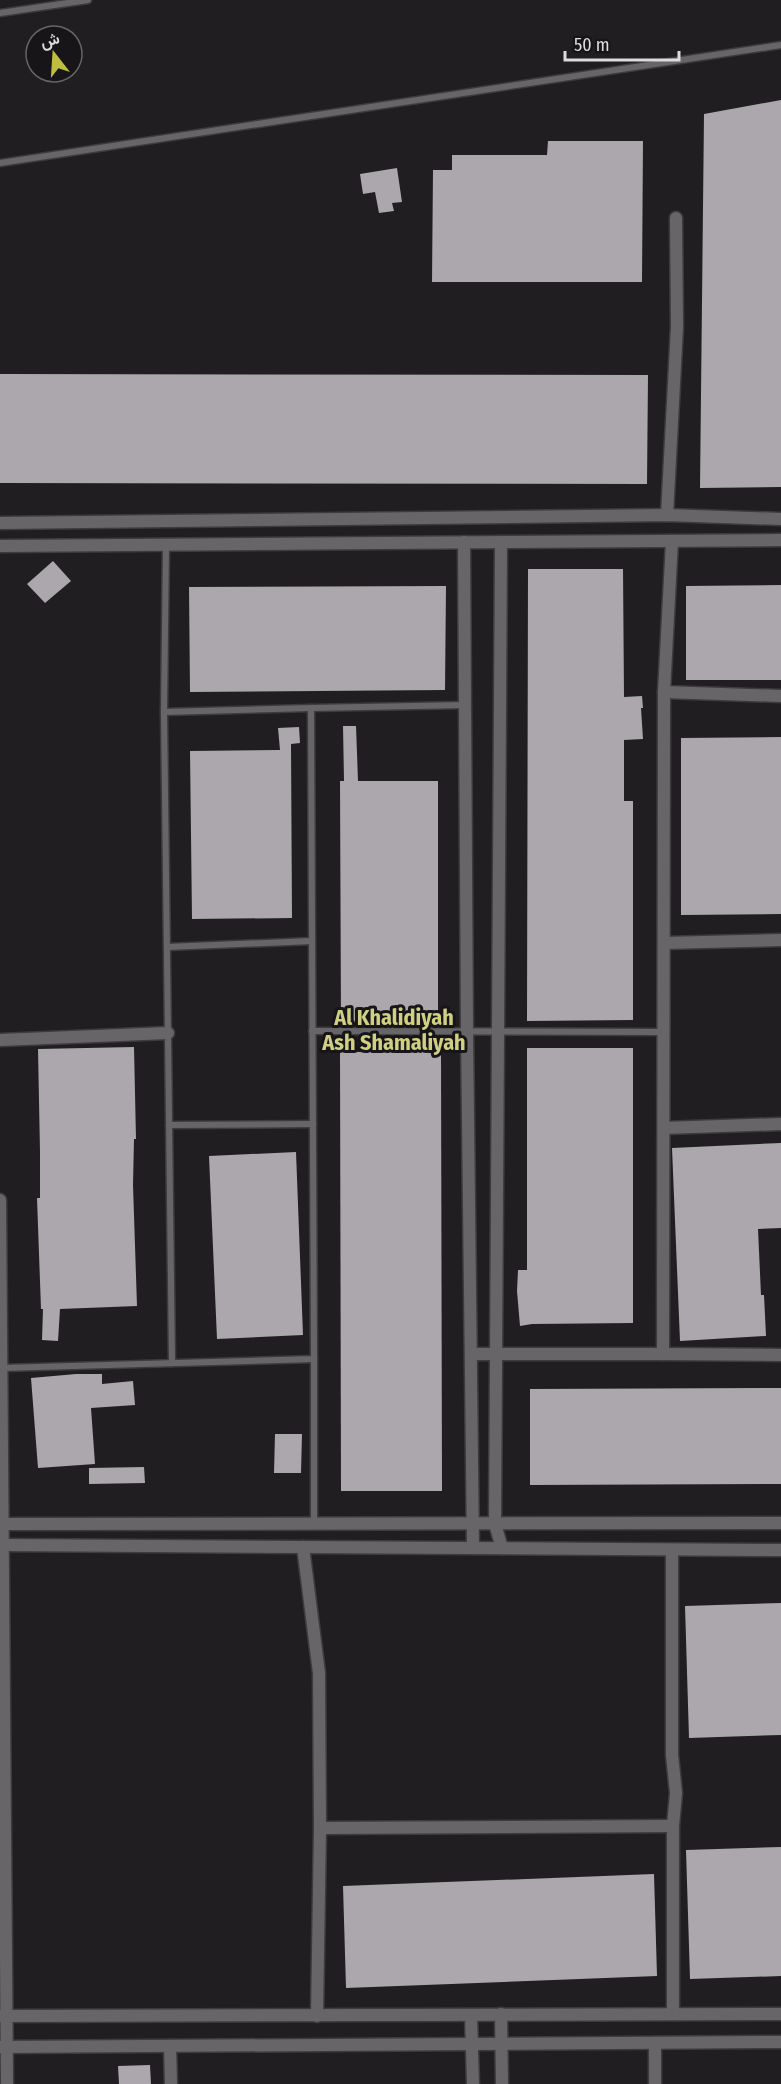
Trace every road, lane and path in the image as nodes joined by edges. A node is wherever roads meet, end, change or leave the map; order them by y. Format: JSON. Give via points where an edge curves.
{"nodes":[{"id":1,"x":88,"y":0,"type":"edge"},
{"id":2,"x":0,"y":13,"type":"edge"},
{"id":3,"x":781,"y":45,"type":"edge"},
{"id":4,"x":0,"y":163,"type":"edge"},
{"id":5,"x":676,"y":218,"type":"dead end"},
{"id":6,"x":667,"y":515,"type":"junction"},
{"id":7,"x":781,"y":519,"type":"edge"},
{"id":8,"x":0,"y":523,"type":"edge"},
{"id":9,"x":781,"y":540,"type":"edge"},
{"id":10,"x":672,"y":541,"type":"junction"},
{"id":11,"x":464,"y":542,"type":"junction"},
{"id":12,"x":501,"y":542,"type":"junction"},
{"id":13,"x":166,"y":544,"type":"junction"},
{"id":14,"x":0,"y":546,"type":"edge"},
{"id":15,"x":664,"y":692,"type":"junction"},
{"id":16,"x":781,"y":696,"type":"edge"},
{"id":17,"x":465,"y":705,"type":"junction"},
{"id":18,"x":311,"y":708,"type":"junction"},
{"id":19,"x":164,"y":712,"type":"junction"},
{"id":20,"x":781,"y":940,"type":"edge"},
{"id":21,"x":312,"y":941,"type":"junction"},
{"id":22,"x":664,"y":943,"type":"junction"},
{"id":23,"x":167,"y":947,"type":"junction"},
{"id":24,"x":312,"y":1031,"type":"junction"},
{"id":25,"x":466,"y":1031,"type":"junction"},
{"id":26,"x":664,"y":1032,"type":"junction"},
{"id":27,"x":168,"y":1033,"type":"junction"},
{"id":28,"x":499,"y":1033,"type":"junction"},
{"id":29,"x":0,"y":1040,"type":"edge"},
{"id":30,"x":313,"y":1124,"type":"junction"},
{"id":31,"x":781,"y":1124,"type":"edge"},
{"id":32,"x":169,"y":1125,"type":"junction"},
{"id":33,"x":664,"y":1128,"type":"junction"},
{"id":34,"x":0,"y":1200,"type":"edge"},
{"id":35,"x":471,"y":1354,"type":"junction"},
{"id":36,"x":496,"y":1354,"type":"junction"},
{"id":37,"x":663,"y":1354,"type":"junction"},
{"id":38,"x":781,"y":1355,"type":"edge"},
{"id":39,"x":314,"y":1359,"type":"junction"},
{"id":40,"x":172,"y":1363,"type":"junction"},
{"id":41,"x":1,"y":1368,"type":"edge"},
{"id":42,"x":781,"y":1523,"type":"edge"},
{"id":43,"x":1,"y":1524,"type":"edge"},
{"id":44,"x":314,"y":1524,"type":"junction"},
{"id":45,"x":473,"y":1524,"type":"junction"},
{"id":46,"x":495,"y":1524,"type":"junction"},
{"id":47,"x":1,"y":1545,"type":"edge"},
{"id":48,"x":303,"y":1546,"type":"junction"},
{"id":49,"x":473,"y":1548,"type":"junction"},
{"id":50,"x":502,"y":1548,"type":"junction"},
{"id":51,"x":672,"y":1550,"type":"junction"},
{"id":52,"x":781,"y":1550,"type":"edge"},
{"id":53,"x":673,"y":1826,"type":"junction"},
{"id":54,"x":320,"y":1828,"type":"junction"},
{"id":55,"x":501,"y":2014,"type":"junction"},
{"id":56,"x":673,"y":2014,"type":"junction"},
{"id":57,"x":781,"y":2014,"type":"edge"},
{"id":58,"x":471,"y":2015,"type":"junction"},
{"id":59,"x":3,"y":2016,"type":"edge"},
{"id":60,"x":317,"y":2016,"type":"junction"},
{"id":61,"x":502,"y":2042,"type":"junction"},
{"id":62,"x":781,"y":2042,"type":"edge"},
{"id":63,"x":655,"y":2043,"type":"junction"},
{"id":64,"x":472,"y":2044,"type":"junction"},
{"id":65,"x":170,"y":2046,"type":"junction"},
{"id":66,"x":3,"y":2047,"type":"edge"},
{"id":67,"x":7,"y":2084,"type":"edge"},
{"id":68,"x":171,"y":2084,"type":"edge"},
{"id":69,"x":473,"y":2084,"type":"edge"},
{"id":70,"x":502,"y":2084,"type":"edge"},
{"id":71,"x":656,"y":2084,"type":"edge"}],
"edges":[{"from":1,"to":2,"type":"lane"},
{"from":3,"to":4,"type":"lane"},
{"from":5,"to":6,"type":"street","via":[[677,327]]},
{"from":6,"to":7,"type":"street"},
{"from":6,"to":8,"type":"street"},
{"from":9,"to":10,"type":"street"},
{"from":10,"to":12,"type":"street"},
{"from":10,"to":15,"type":"street"},
{"from":11,"to":12,"type":"street"},
{"from":11,"to":13,"type":"street"},
{"from":11,"to":17,"type":"street"},
{"from":12,"to":28,"type":"street"},
{"from":13,"to":14,"type":"street"},
{"from":13,"to":19,"type":"lane"},
{"from":15,"to":16,"type":"street"},
{"from":15,"to":22,"type":"street"},
{"from":17,"to":18,"type":"lane"},
{"from":17,"to":25,"type":"street"},
{"from":18,"to":19,"type":"lane"},
{"from":18,"to":21,"type":"lane"},
{"from":19,"to":23,"type":"lane"},
{"from":20,"to":22,"type":"street"},
{"from":21,"to":23,"type":"lane"},
{"from":21,"to":24,"type":"lane"},
{"from":22,"to":26,"type":"street"},
{"from":23,"to":27,"type":"lane"},
{"from":24,"to":25,"type":"lane"},
{"from":24,"to":30,"type":"lane"},
{"from":25,"to":28,"type":"lane"},
{"from":25,"to":35,"type":"street"},
{"from":26,"to":28,"type":"lane"},
{"from":26,"to":33,"type":"street"},
{"from":27,"to":29,"type":"street"},
{"from":27,"to":32,"type":"lane"},
{"from":28,"to":36,"type":"street"},
{"from":30,"to":32,"type":"lane"},
{"from":30,"to":39,"type":"lane"},
{"from":31,"to":33,"type":"street"},
{"from":32,"to":40,"type":"lane"},
{"from":33,"to":37,"type":"street"},
{"from":34,"to":41,"type":"street"},
{"from":35,"to":36,"type":"street"},
{"from":35,"to":45,"type":"street"},
{"from":36,"to":37,"type":"street"},
{"from":36,"to":46,"type":"street"},
{"from":37,"to":38,"type":"street"},
{"from":39,"to":40,"type":"lane"},
{"from":39,"to":44,"type":"lane"},
{"from":40,"to":41,"type":"lane"},
{"from":41,"to":43,"type":"street"},
{"from":42,"to":46,"type":"street"},
{"from":43,"to":44,"type":"street"},
{"from":43,"to":47,"type":"street"},
{"from":44,"to":45,"type":"street"},
{"from":45,"to":46,"type":"street"},
{"from":45,"to":49,"type":"street"},
{"from":46,"to":50,"type":"street"},
{"from":47,"to":48,"type":"street"},
{"from":47,"to":59,"type":"street"},
{"from":48,"to":49,"type":"street"},
{"from":48,"to":54,"type":"street","via":[[319,1672]]},
{"from":49,"to":50,"type":"street"},
{"from":50,"to":51,"type":"street"},
{"from":51,"to":52,"type":"street"},
{"from":51,"to":53,"type":"street","via":[[672,1755],[676,1793]]},
{"from":53,"to":54,"type":"street"},
{"from":53,"to":56,"type":"street"},
{"from":54,"to":60,"type":"street"},
{"from":55,"to":56,"type":"street"},
{"from":55,"to":58,"type":"street"},
{"from":55,"to":61,"type":"street"},
{"from":56,"to":57,"type":"street"},
{"from":58,"to":60,"type":"street"},
{"from":58,"to":64,"type":"street"},
{"from":59,"to":60,"type":"street"},
{"from":59,"to":66,"type":"street"},
{"from":61,"to":63,"type":"street"},
{"from":61,"to":64,"type":"street"},
{"from":61,"to":70,"type":"street"},
{"from":62,"to":63,"type":"street"},
{"from":63,"to":71,"type":"street"},
{"from":64,"to":65,"type":"street"},
{"from":64,"to":69,"type":"street"},
{"from":65,"to":66,"type":"street"},
{"from":65,"to":68,"type":"street"},
{"from":66,"to":67,"type":"street"}]}
